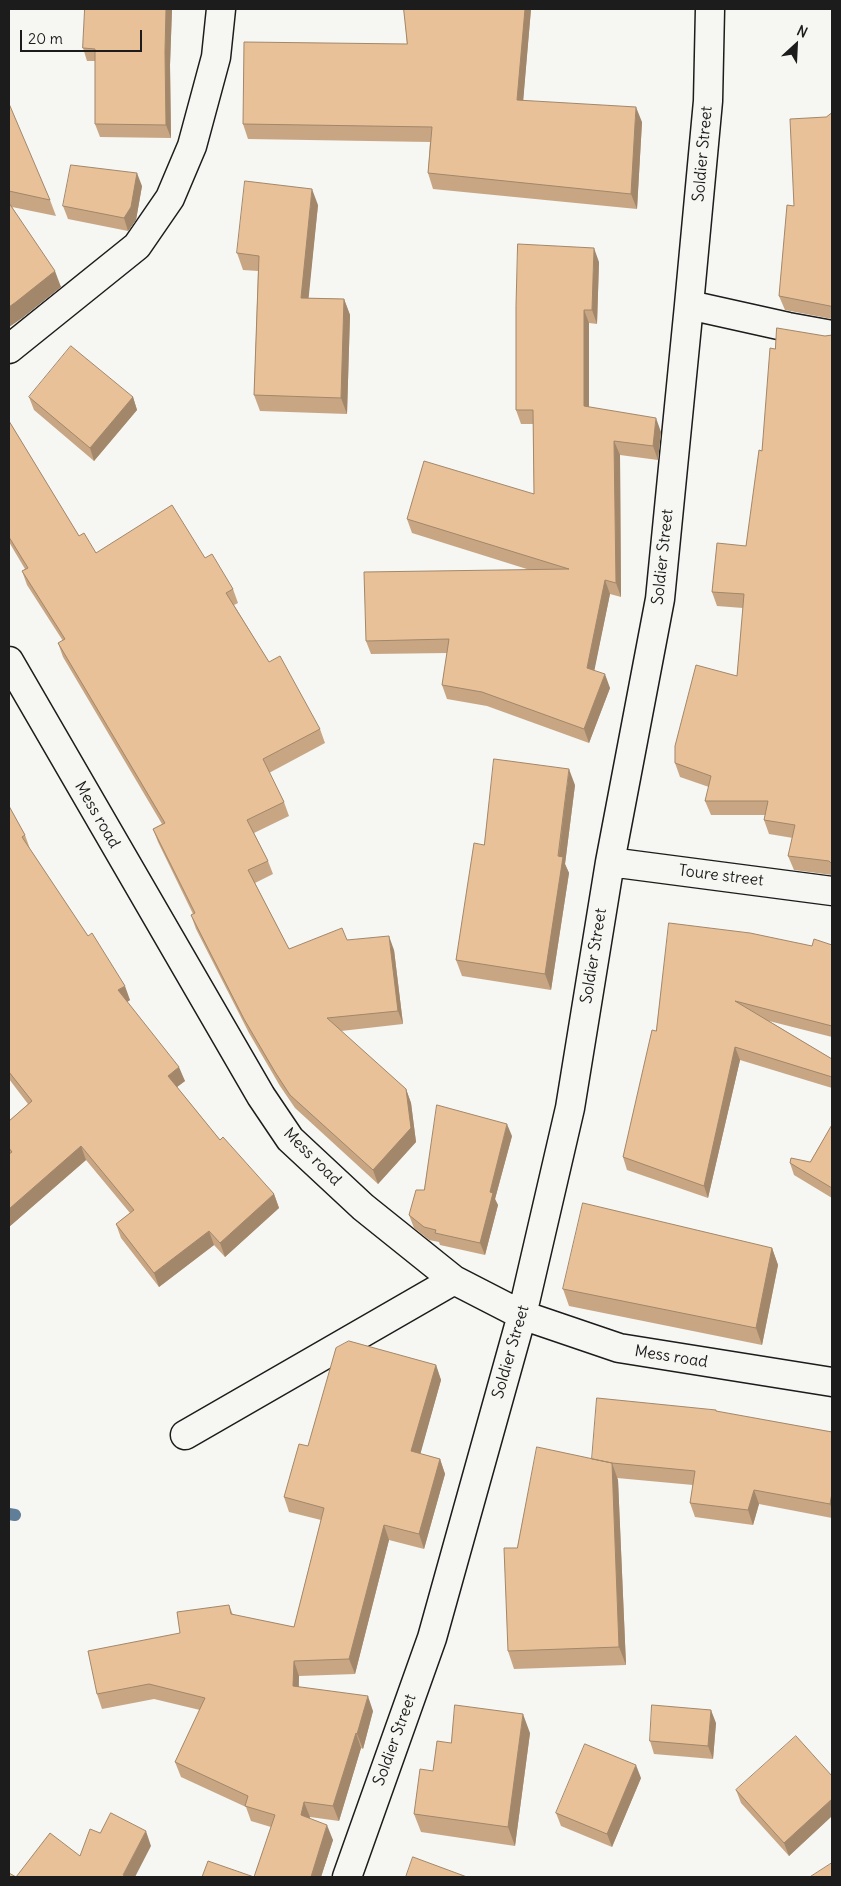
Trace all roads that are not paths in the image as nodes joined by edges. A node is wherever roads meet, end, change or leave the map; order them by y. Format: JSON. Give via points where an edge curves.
{"nodes":[{"id":1,"x":221,"y":9,"type":"edge"},
{"id":2,"x":710,"y":9,"type":"edge"},
{"id":3,"x":689,"y":305,"type":"junction"},
{"id":4,"x":832,"y":335,"type":"edge"},
{"id":5,"x":9,"y":349,"type":"edge"},
{"id":6,"x":9,"y":661,"type":"edge"},
{"id":7,"x":610,"y":862,"type":"junction"},
{"id":8,"x":832,"y":891,"type":"edge"},
{"id":9,"x":454,"y":1280,"type":"junction"},
{"id":10,"x":522,"y":1316,"type":"junction"},
{"id":11,"x":832,"y":1382,"type":"edge"},
{"id":12,"x":185,"y":1435,"type":"dead end"},
{"id":13,"x":347,"y":1877,"type":"edge"}],
"edges":[{"from":1,"to":5,"type":"street","via":[[216,57],[197,128],[170,198],[136,246]]},
{"from":2,"to":3,"type":"street","name":"Soldier Street","via":[[708,100]]},
{"from":3,"to":4,"type":"street"},
{"from":3,"to":7,"type":"street","name":"Soldier Street","via":[[660,599]]},
{"from":6,"to":9,"type":"street","name":"Mess road","via":[[261,1096],[290,1139],[363,1207]]},
{"from":7,"to":8,"type":"street","name":"Toure street"},
{"from":7,"to":10,"type":"street","name":"Soldier Street","via":[[570,1108]]},
{"from":9,"to":10,"type":"street","name":"Mess road"},
{"from":9,"to":12,"type":"street"},
{"from":10,"to":11,"type":"street","name":"Mess road","via":[[618,1348]]},
{"from":10,"to":13,"type":"street","name":"Soldier Street","via":[[432,1638]]}]}
